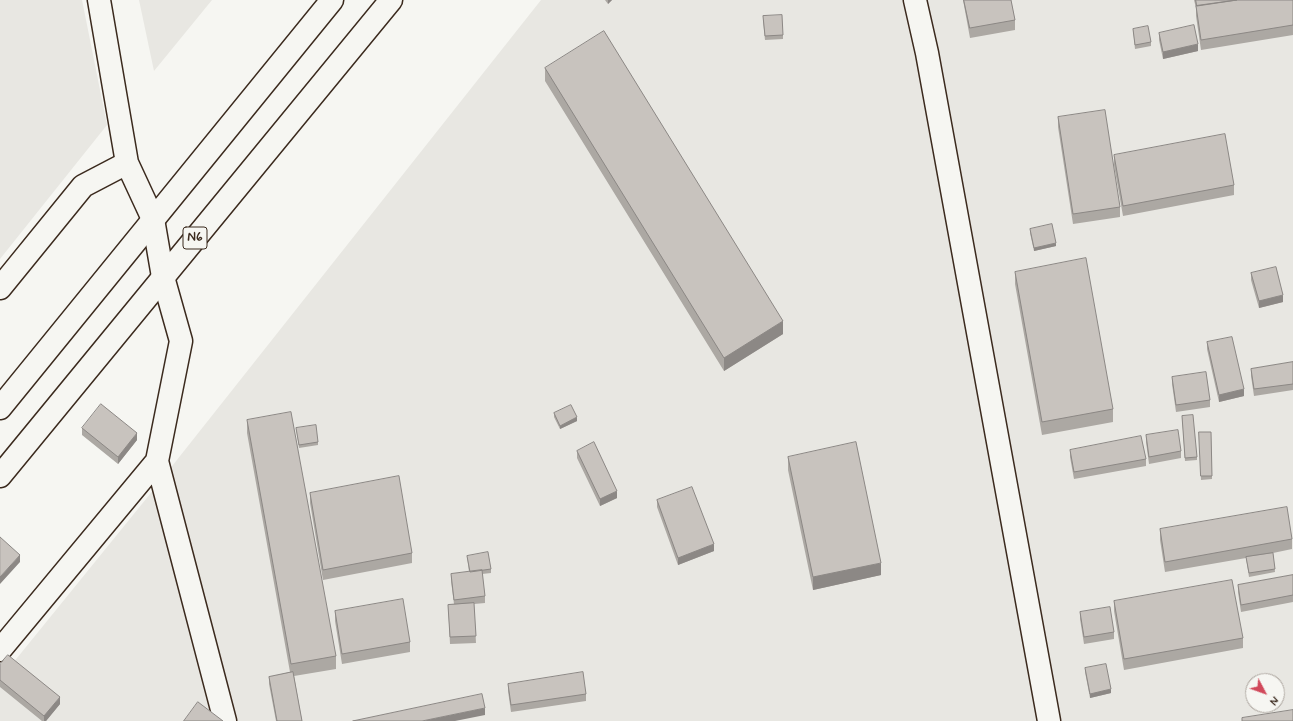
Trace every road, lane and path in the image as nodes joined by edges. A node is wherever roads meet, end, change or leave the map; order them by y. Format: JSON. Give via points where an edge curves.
{"nodes":[{"id":1,"x":99,"y":0,"type":"edge"},
{"id":2,"x":332,"y":0,"type":"edge"},
{"id":3,"x":391,"y":0,"type":"edge"},
{"id":4,"x":915,"y":0,"type":"edge"},
{"id":5,"x":127,"y":163,"type":"junction"},
{"id":6,"x":153,"y":219,"type":"junction"},
{"id":7,"x":163,"y":277,"type":"junction"},
{"id":8,"x":0,"y":288,"type":"edge"},
{"id":9,"x":0,"y":408,"type":"edge"},
{"id":10,"x":157,"y":461,"type":"junction"},
{"id":11,"x":0,"y":476,"type":"edge"},
{"id":12,"x":0,"y":650,"type":"edge"},
{"id":13,"x":225,"y":721,"type":"edge"},
{"id":14,"x":1049,"y":721,"type":"edge"}],
"edges":[{"from":1,"to":5,"type":"main road"},
{"from":2,"to":6,"type":"main road"},
{"from":3,"to":7,"type":"main road","number":"N6"},
{"from":4,"to":14,"type":"main road"},
{"from":5,"to":6,"type":"main road"},
{"from":5,"to":8,"type":"main road","via":[[83,186]]},
{"from":6,"to":7,"type":"main road"},
{"from":6,"to":9,"type":"main road"},
{"from":7,"to":10,"type":"main road","via":[[181,341]]},
{"from":7,"to":11,"type":"main road","number":"N6"},
{"from":10,"to":12,"type":"main road"},
{"from":10,"to":13,"type":"main road"}]}
